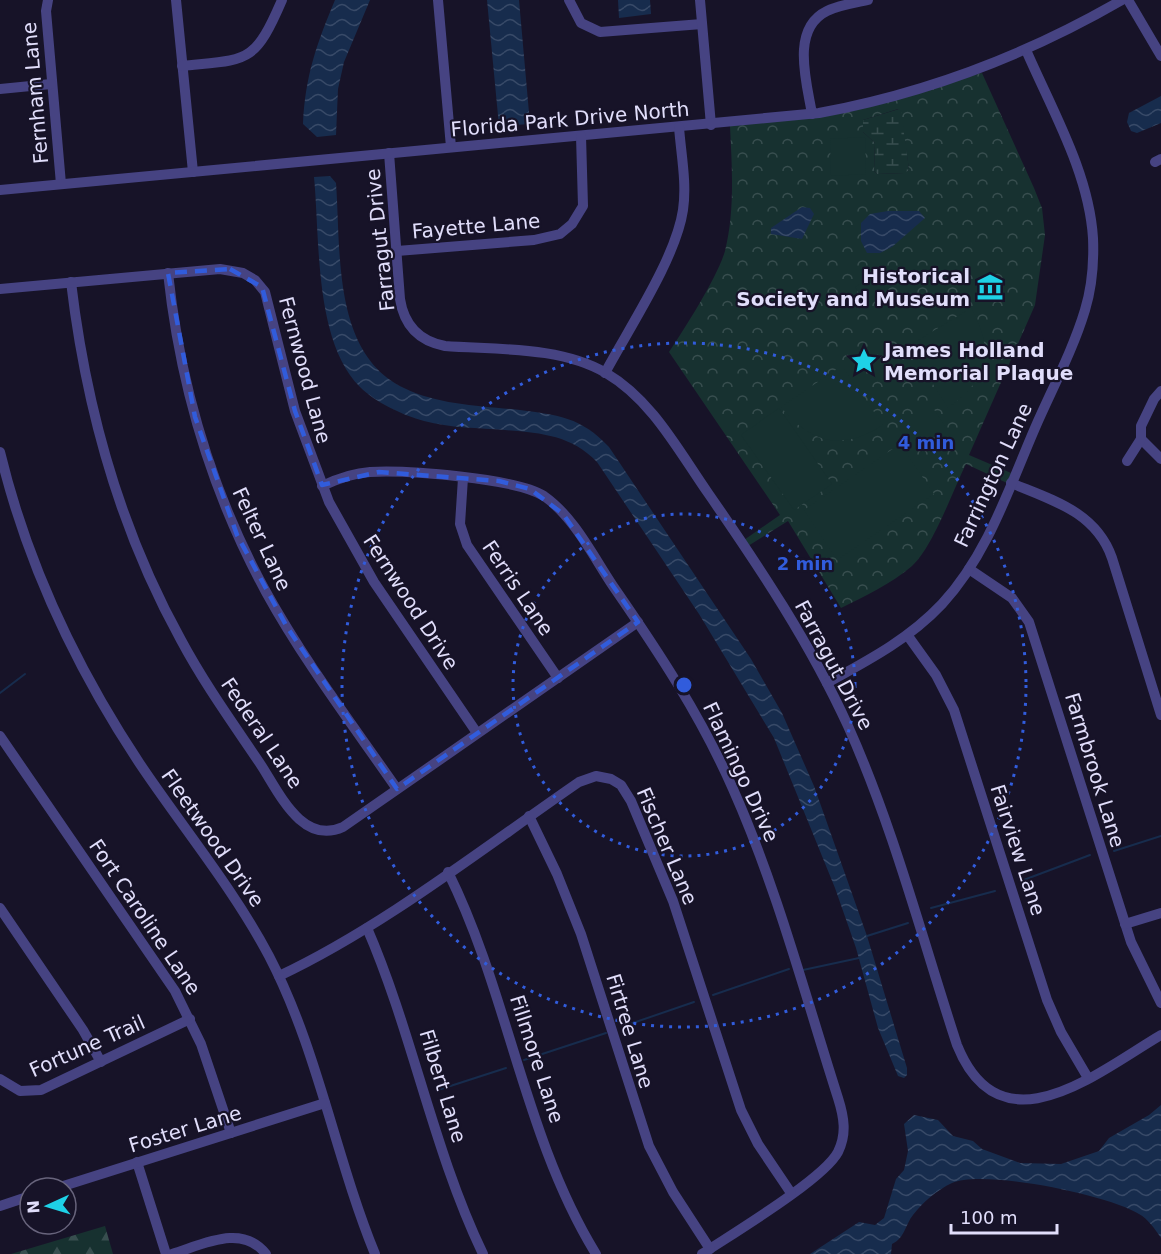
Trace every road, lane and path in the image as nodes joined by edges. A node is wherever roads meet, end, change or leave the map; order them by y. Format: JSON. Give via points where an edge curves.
{"nodes":[{"id":1,"x":48,"y":0,"type":"edge"},
{"id":2,"x":176,"y":0,"type":"edge"},
{"id":3,"x":282,"y":0,"type":"edge"},
{"id":4,"x":438,"y":0,"type":"edge"},
{"id":5,"x":569,"y":0,"type":"edge"},
{"id":6,"x":700,"y":0,"type":"edge"},
{"id":7,"x":868,"y":0,"type":"edge"},
{"id":8,"x":1122,"y":0,"type":"edge"},
{"id":9,"x":1128,"y":0,"type":"edge"},
{"id":10,"x":702,"y":24,"type":"junction"},
{"id":11,"x":1026,"y":50,"type":"junction"},
{"id":12,"x":1161,"y":56,"type":"edge"},
{"id":13,"x":182,"y":66,"type":"junction"},
{"id":14,"x":51,"y":84,"type":"junction"},
{"id":15,"x":0,"y":89,"type":"edge"},
{"id":16,"x":812,"y":114,"type":"junction"},
{"id":17,"x":711,"y":125,"type":"junction"},
{"id":18,"x":679,"y":127,"type":"junction"},
{"id":19,"x":581,"y":136,"type":"junction"},
{"id":20,"x":451,"y":147,"type":"junction"},
{"id":21,"x":389,"y":153,"type":"junction"},
{"id":22,"x":193,"y":172,"type":"junction"},
{"id":23,"x":61,"y":184,"type":"junction"},
{"id":24,"x":0,"y":190,"type":"edge"},
{"id":25,"x":397,"y":252,"type":"junction"},
{"id":26,"x":168,"y":273,"type":"junction"},
{"id":27,"x":71,"y":282,"type":"junction"},
{"id":28,"x":0,"y":289,"type":"edge"},
{"id":29,"x":605,"y":373,"type":"junction"},
{"id":30,"x":1161,"y":391,"type":"edge"},
{"id":31,"x":1142,"y":439,"type":"junction"},
{"id":32,"x":0,"y":452,"type":"edge"},
{"id":33,"x":1161,"y":459,"type":"edge"},
{"id":34,"x":1127,"y":461,"type":"dead end"},
{"id":35,"x":463,"y":478,"type":"junction"},
{"id":36,"x":1011,"y":483,"type":"junction"},
{"id":37,"x":322,"y":486,"type":"junction"},
{"id":38,"x":969,"y":569,"type":"junction"},
{"id":39,"x":638,"y":622,"type":"junction"},
{"id":40,"x":908,"y":636,"type":"junction"},
{"id":41,"x":558,"y":678,"type":"junction"},
{"id":42,"x":827,"y":683,"type":"junction"},
{"id":43,"x":1161,"y":715,"type":"edge"},
{"id":44,"x":477,"y":733,"type":"junction"},
{"id":45,"x":0,"y":736,"type":"edge"},
{"id":46,"x":397,"y":789,"type":"junction"},
{"id":47,"x":529,"y":816,"type":"junction"},
{"id":48,"x":448,"y":872,"type":"junction"},
{"id":49,"x":0,"y":908,"type":"edge"},
{"id":50,"x":1161,"y":913,"type":"edge"},
{"id":51,"x":1125,"y":924,"type":"junction"},
{"id":52,"x":367,"y":928,"type":"junction"},
{"id":53,"x":279,"y":976,"type":"junction"},
{"id":54,"x":1161,"y":1003,"type":"edge"},
{"id":55,"x":190,"y":1019,"type":"junction"},
{"id":56,"x":1161,"y":1035,"type":"edge"},
{"id":57,"x":101,"y":1062,"type":"junction"},
{"id":58,"x":1088,"y":1078,"type":"junction"},
{"id":59,"x":0,"y":1080,"type":"edge"},
{"id":60,"x":325,"y":1103,"type":"junction"},
{"id":61,"x":231,"y":1133,"type":"junction"},
{"id":62,"x":137,"y":1162,"type":"junction"},
{"id":63,"x":78,"y":1181,"type":"edge"},
{"id":64,"x":791,"y":1193,"type":"junction"},
{"id":65,"x":18,"y":1200,"type":"edge"},
{"id":66,"x":0,"y":1206,"type":"edge"},
{"id":67,"x":706,"y":1251,"type":"edge"},
{"id":68,"x":166,"y":1254,"type":"edge"},
{"id":69,"x":172,"y":1254,"type":"edge"},
{"id":70,"x":266,"y":1254,"type":"edge"},
{"id":71,"x":375,"y":1254,"type":"edge"},
{"id":72,"x":483,"y":1254,"type":"edge"},
{"id":73,"x":596,"y":1254,"type":"edge"}],
"edges":[{"from":1,"to":14,"type":"street","name":"Fernham Lane"},
{"from":2,"to":13,"type":"street"},
{"from":3,"to":13,"type":"street","via":[[264,40],[253,52],[237,60]]},
{"from":4,"to":20,"type":"street"},
{"from":5,"to":10,"type":"street","via":[[578,18],[596,31]]},
{"from":6,"to":10,"type":"street"},
{"from":7,"to":16,"type":"street","via":[[827,11],[811,28],[803,54]]},
{"from":8,"to":11,"type":"street","name":"Florida Park Drive North"},
{"from":9,"to":12,"type":"street"},
{"from":10,"to":17,"type":"street"},
{"from":11,"to":16,"type":"street","name":"Florida Park Drive North","via":[[895,97]]},
{"from":11,"to":36,"type":"street","name":"Farrington Lane","via":[[1085,191],[1092,226],[1093,267],[1081,322]]},
{"from":13,"to":22,"type":"street"},
{"from":14,"to":15,"type":"street"},
{"from":14,"to":23,"type":"street","name":"Fernham Lane"},
{"from":16,"to":17,"type":"street","name":"Florida Park Drive North"},
{"from":17,"to":18,"type":"street","name":"Florida Park Drive North"},
{"from":18,"to":19,"type":"street","name":"Florida Park Drive North"},
{"from":18,"to":29,"type":"street","via":[[684,197],[677,235]]},
{"from":19,"to":20,"type":"street","name":"Florida Park Drive North"},
{"from":19,"to":25,"type":"street","name":"Fayette Lane","via":[[584,206],[560,234],[534,240]]},
{"from":20,"to":21,"type":"street","name":"Florida Park Drive North"},
{"from":21,"to":22,"type":"street","name":"Florida Park Drive North"},
{"from":21,"to":25,"type":"street","name":"Farragut Drive"},
{"from":22,"to":23,"type":"street","name":"Florida Park Drive North"},
{"from":23,"to":24,"type":"street","name":"Florida Park Drive North"},
{"from":25,"to":29,"type":"street","name":"Farragut Drive","via":[[403,312],[426,340],[445,346],[562,357]]},
{"from":26,"to":27,"type":"street"},
{"from":26,"to":37,"type":"street","name":"Fernwood Lane","via":[[226,269],[243,273],[258,283],[267,297],[295,411]]},
{"from":26,"to":46,"type":"street","name":"Felter Lane","via":[[176,336],[193,410],[237,535],[287,627]]},
{"from":27,"to":28,"type":"street"},
{"from":27,"to":46,"type":"street","name":"Federal Lane","via":[[86,386],[120,506],[159,597],[206,684],[289,806],[311,829],[340,828]]},
{"from":29,"to":42,"type":"street","name":"Farragut Drive","via":[[631,390],[657,419],[769,581]]},
{"from":30,"to":31,"type":"street","via":[[1142,423]]},
{"from":31,"to":33,"type":"street"},
{"from":31,"to":34,"type":"street"},
{"from":32,"to":53,"type":"street","name":"Fleetwood Drive","via":[[36,565],[88,676],[136,758],[251,925]]},
{"from":35,"to":37,"type":"street","name":"Flamingo Drive","via":[[370,472]]},
{"from":35,"to":39,"type":"street","name":"Flamingo Drive","via":[[516,484],[536,491],[553,504]]},
{"from":35,"to":41,"type":"street","name":"Ferris Lane","via":[[460,524],[467,545]]},
{"from":36,"to":38,"type":"street","name":"Farrington Lane"},
{"from":36,"to":43,"type":"street","via":[[1081,514],[1102,536]]},
{"from":37,"to":44,"type":"street","name":"Fernwood Drive","via":[[374,582]]},
{"from":38,"to":40,"type":"street","name":"Farrington Lane","via":[[942,604]]},
{"from":38,"to":51,"type":"street","name":"Farmbrook Lane","via":[[1012,598],[1029,622]]},
{"from":39,"to":41,"type":"street","name":"Federal Lane"},
{"from":39,"to":64,"type":"street","name":"Flamingo Drive","via":[[690,704],[742,809],[764,866],[842,1114],[844,1131],[837,1154],[824,1170]]},
{"from":40,"to":42,"type":"street","name":"Farrington Lane"},
{"from":40,"to":58,"type":"street","name":"Fairview Lane","via":[[936,675],[954,710],[1047,1000]]},
{"from":41,"to":44,"type":"street","name":"Federal Lane"},
{"from":42,"to":58,"type":"street","name":"Farragut Drive","via":[[884,814],[955,1039],[968,1068],[992,1090],[1026,1100],[1055,1095]]},
{"from":44,"to":46,"type":"street","name":"Federal Lane"},
{"from":45,"to":55,"type":"street","name":"Fort Caroline Lane","via":[[162,971]]},
{"from":47,"to":48,"type":"street","name":"Fischer Lane"},
{"from":47,"to":64,"type":"street","name":"Fischer Lane","via":[[589,777],[611,778],[625,790],[673,901],[741,1110]]},
{"from":47,"to":67,"type":"street","name":"Firtree Lane","via":[[580,934],[649,1146]]},
{"from":48,"to":52,"type":"street","name":"Fischer Lane"},
{"from":48,"to":73,"type":"street","name":"Fillmore Lane","via":[[487,963],[552,1165]]},
{"from":49,"to":57,"type":"street"},
{"from":50,"to":51,"type":"street"},
{"from":51,"to":54,"type":"street","name":"Farmbrook Lane","via":[[1138,962]]},
{"from":52,"to":53,"type":"street","name":"Fischer Lane","via":[[322,956]]},
{"from":52,"to":72,"type":"street","name":"Filbert Lane","via":[[399,1009],[457,1190]]},
{"from":53,"to":60,"type":"street","name":"Fleetwood Drive"},
{"from":55,"to":57,"type":"street","name":"Fortune Trail"},
{"from":55,"to":61,"type":"street","name":"Fort Caroline Lane"},
{"from":56,"to":58,"type":"street","name":"Farragut Drive"},
{"from":57,"to":59,"type":"street","name":"Fortune Trail","via":[[36,1091],[16,1090]]},
{"from":60,"to":61,"type":"street","name":"Foster Lane"},
{"from":60,"to":71,"type":"street","name":"Fleetwood Drive"},
{"from":61,"to":62,"type":"street","name":"Foster Lane"},
{"from":62,"to":63,"type":"street","name":"Foster Lane"},
{"from":62,"to":68,"type":"street"},
{"from":64,"to":67,"type":"street","name":"Flamingo Drive"},
{"from":65,"to":66,"type":"street"},
{"from":69,"to":70,"type":"street","via":[[235,1237],[253,1242]]}]}
